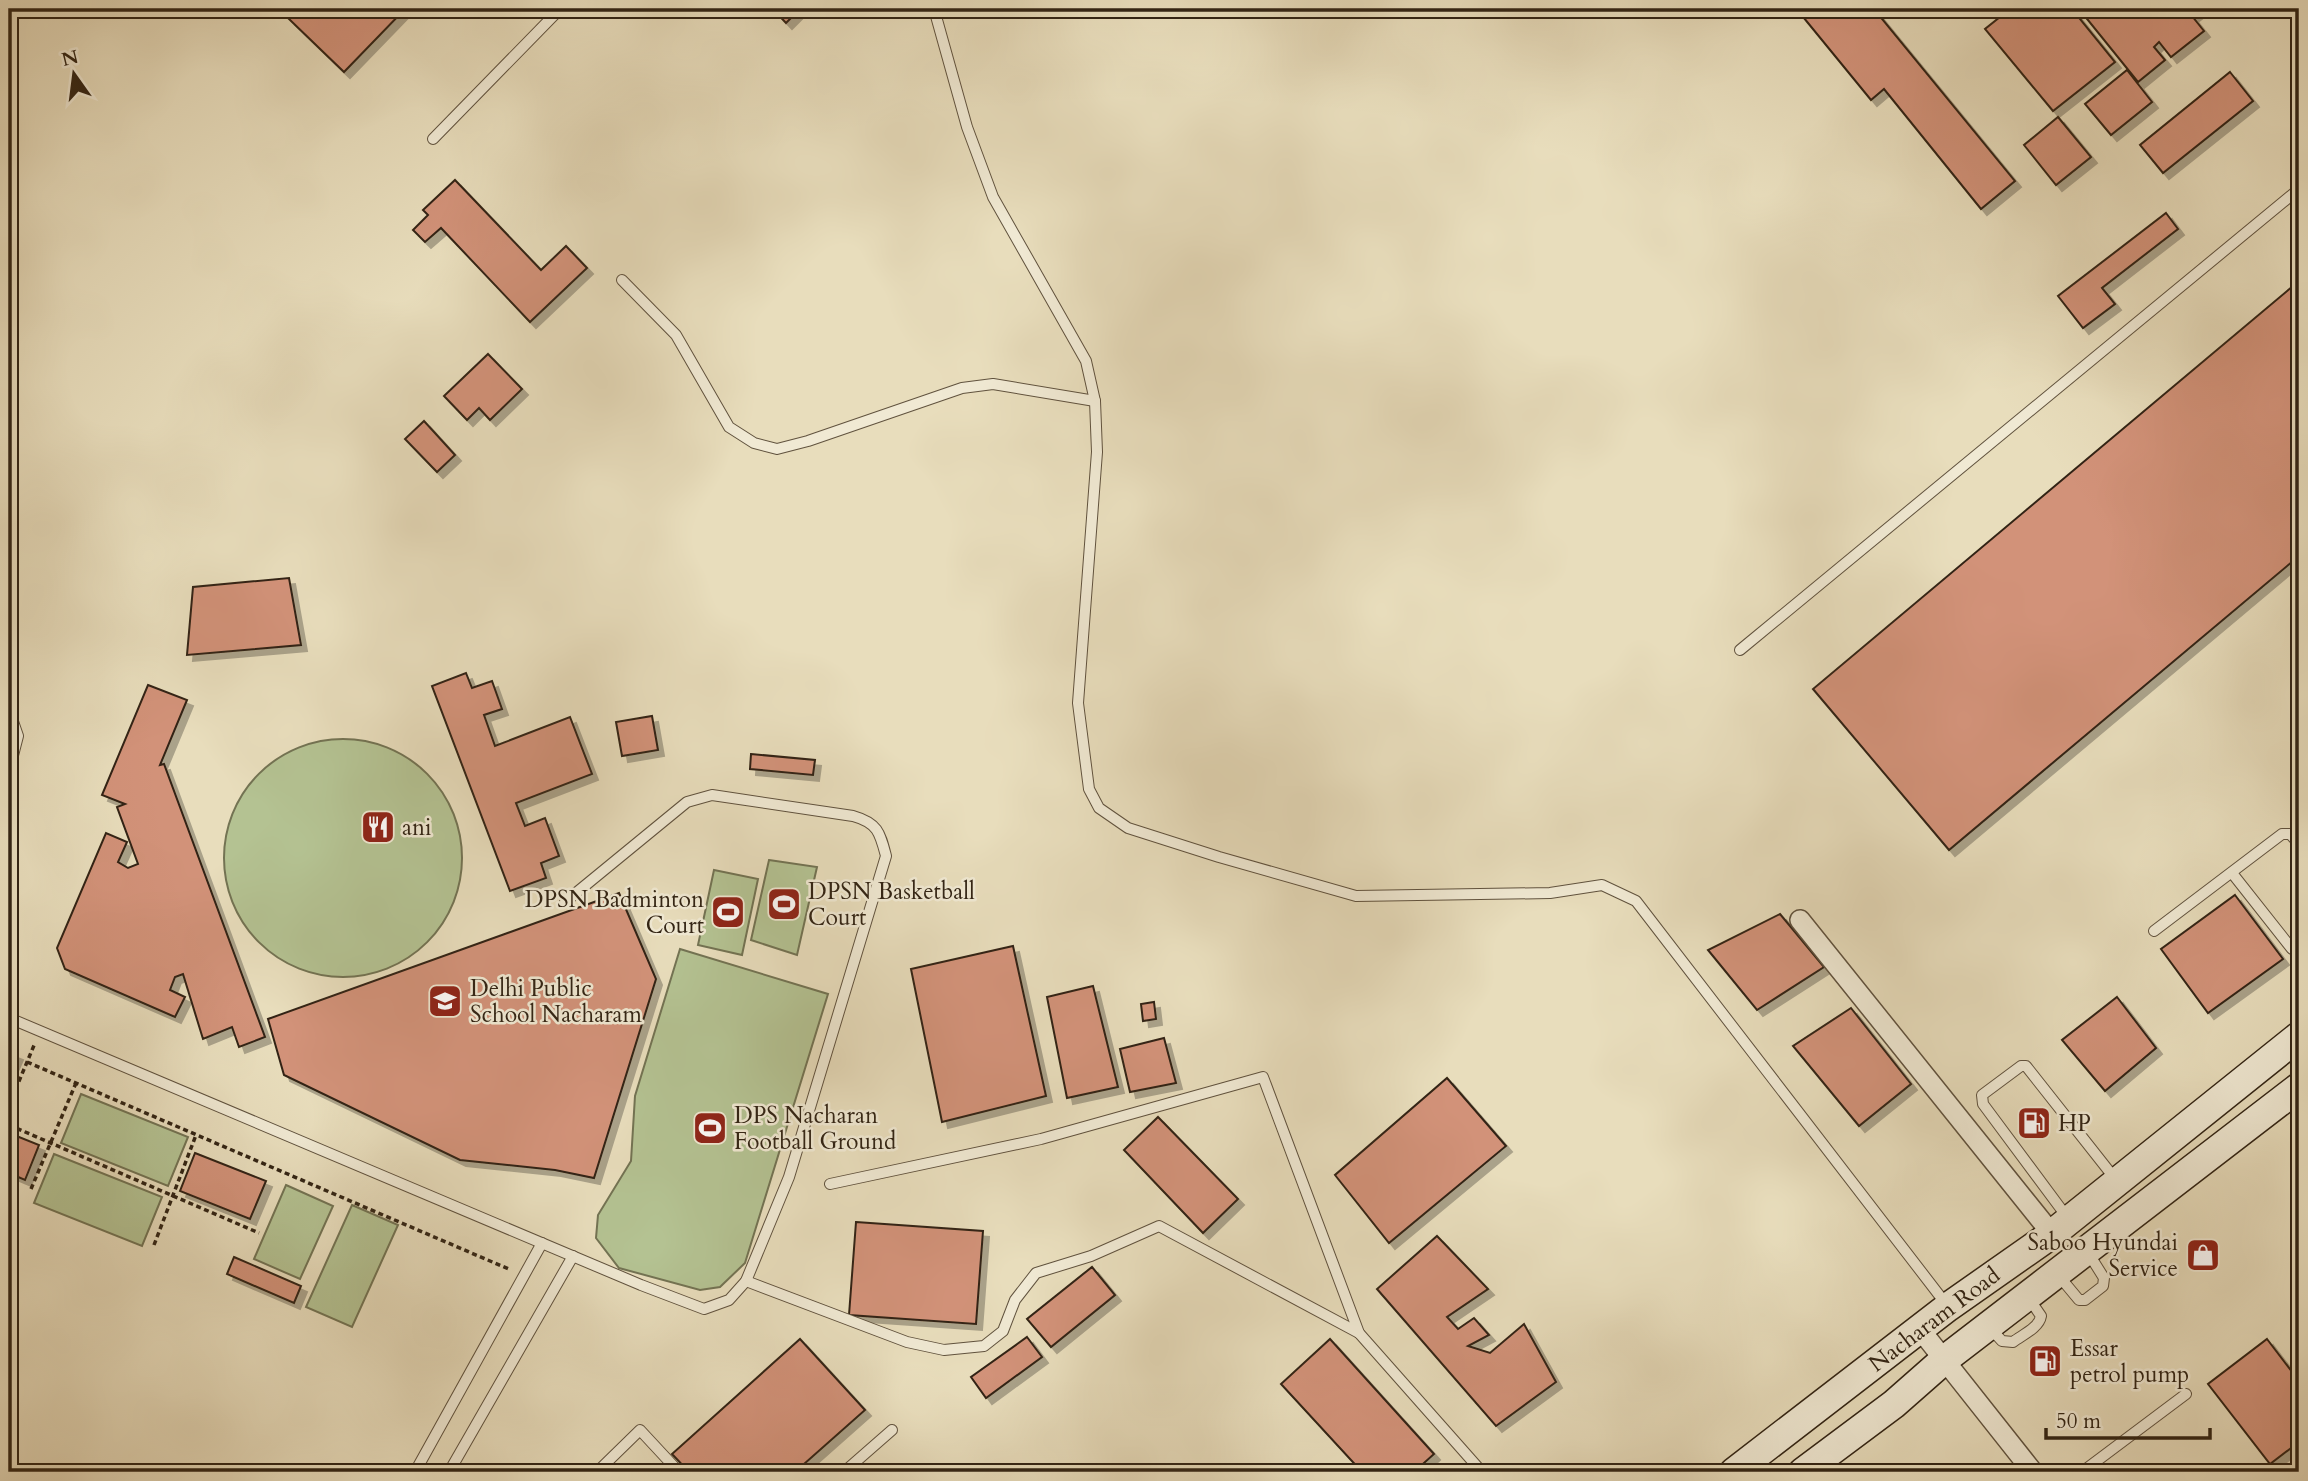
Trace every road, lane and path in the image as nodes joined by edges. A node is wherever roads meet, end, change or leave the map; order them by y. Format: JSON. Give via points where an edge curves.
{"nodes":[{"id":1,"x":560,"y":9,"type":"edge"},
{"id":2,"x":933,"y":9,"type":"edge"},
{"id":3,"x":433,"y":139,"type":"dead end"},
{"id":4,"x":2299,"y":189,"type":"edge"},
{"id":5,"x":622,"y":280,"type":"dead end"},
{"id":6,"x":1095,"y":401,"type":"junction"},
{"id":7,"x":1740,"y":650,"type":"dead end"},
{"id":8,"x":9,"y":710,"type":"edge"},
{"id":9,"x":9,"y":771,"type":"edge"},
{"id":10,"x":2299,"y":844,"type":"edge"},
{"id":11,"x":2232,"y":873,"type":"junction"},
{"id":12,"x":565,"y":902,"type":"dead end"},
{"id":13,"x":1800,"y":920,"type":"dead end"},
{"id":14,"x":2154,"y":931,"type":"dead end"},
{"id":15,"x":2292,"y":949,"type":"dead end"},
{"id":16,"x":9,"y":1018,"type":"edge"},
{"id":17,"x":40,"y":1032,"type":"junction"},
{"id":18,"x":2299,"y":1036,"type":"edge"},
{"id":19,"x":27,"y":1062,"type":"junction"},
{"id":20,"x":76,"y":1083,"type":"junction"},
{"id":21,"x":2299,"y":1087,"type":"edge"},
{"id":22,"x":9,"y":1105,"type":"edge"},
{"id":23,"x":9,"y":1125,"type":"edge"},
{"id":24,"x":196,"y":1135,"type":"junction"},
{"id":25,"x":51,"y":1143,"type":"junction"},
{"id":26,"x":2118,"y":1183,"type":"junction"},
{"id":27,"x":830,"y":1184,"type":"dead end"},
{"id":28,"x":31,"y":1189,"type":"dead end"},
{"id":29,"x":173,"y":1196,"type":"junction"},
{"id":30,"x":2061,"y":1227,"type":"junction"},
{"id":31,"x":259,"y":1233,"type":"dead end"},
{"id":32,"x":542,"y":1243,"type":"junction"},
{"id":33,"x":154,"y":1245,"type":"dead end"},
{"id":34,"x":2087,"y":1251,"type":"junction"},
{"id":35,"x":573,"y":1256,"type":"junction"},
{"id":36,"x":2057,"y":1273,"type":"junction"},
{"id":37,"x":524,"y":1276,"type":"junction"},
{"id":38,"x":746,"y":1282,"type":"junction"},
{"id":39,"x":1948,"y":1307,"type":"junction"},
{"id":40,"x":1919,"y":1328,"type":"junction"},
{"id":41,"x":1359,"y":1333,"type":"junction"},
{"id":42,"x":1944,"y":1360,"type":"junction"},
{"id":43,"x":2186,"y":1394,"type":"dead end"},
{"id":44,"x":892,"y":1430,"type":"dead end"},
{"id":45,"x":415,"y":1472,"type":"edge"},
{"id":46,"x":449,"y":1472,"type":"edge"},
{"id":47,"x":597,"y":1472,"type":"edge"},
{"id":48,"x":679,"y":1472,"type":"edge"},
{"id":49,"x":844,"y":1472,"type":"edge"},
{"id":50,"x":1482,"y":1472,"type":"edge"},
{"id":51,"x":1734,"y":1472,"type":"edge"},
{"id":52,"x":1803,"y":1472,"type":"edge"},
{"id":53,"x":2033,"y":1472,"type":"edge"},
{"id":54,"x":2082,"y":1472,"type":"edge"}],
"edges":[{"from":1,"to":3,"type":"lane"},
{"from":2,"to":6,"type":"lane","via":[[993,197],[1086,361]]},
{"from":4,"to":7,"type":"lane"},
{"from":5,"to":6,"type":"lane","via":[[676,335],[729,426],[754,443],[776,449],[962,388],[993,384]]},
{"from":6,"to":39,"type":"lane","via":[[1097,452],[1078,703],[1089,789],[1099,808],[1128,828],[1356,896],[1550,893],[1602,886],[1636,901]]},
{"from":8,"to":9,"type":"lane","via":[[18,736]]},
{"from":10,"to":11,"type":"lane","via":[[2290,834],[2282,834]]},
{"from":11,"to":14,"type":"lane"},
{"from":11,"to":15,"type":"lane"},
{"from":12,"to":38,"type":"lane","via":[[697,798],[712,795],[853,817],[868,820],[880,833],[886,856],[789,1177]]},
{"from":13,"to":30,"type":"street"},
{"from":16,"to":17,"type":"lane"},
{"from":17,"to":19,"type":"path"},
{"from":17,"to":32,"type":"lane"},
{"from":18,"to":26,"type":"main road","name":"Nacharam Road"},
{"from":19,"to":20,"type":"path"},
{"from":19,"to":22,"type":"path"},
{"from":20,"to":24,"type":"path"},
{"from":20,"to":25,"type":"path"},
{"from":21,"to":34,"type":"main road","name":"Nacharam Road"},
{"from":23,"to":25,"type":"path"},
{"from":24,"to":29,"type":"path"},
{"from":24,"to":37,"type":"path"},
{"from":25,"to":28,"type":"path"},
{"from":25,"to":29,"type":"path"},
{"from":26,"to":30,"type":"main road","name":"Nacharam Road"},
{"from":26,"to":30,"type":"lane","via":[[2026,1066],[1982,1095],[1983,1104]]},
{"from":27,"to":41,"type":"lane","via":[[1041,1139],[1263,1077]]},
{"from":29,"to":31,"type":"path"},
{"from":29,"to":33,"type":"path"},
{"from":30,"to":39,"type":"main road","name":"Nacharam Road"},
{"from":32,"to":35,"type":"lane"},
{"from":32,"to":37,"type":"lane"},
{"from":34,"to":36,"type":"main road","name":"Nacharam Road"},
{"from":34,"to":36,"type":"lane","via":[[2104,1278],[2103,1286],[2085,1300],[2079,1300]]},
{"from":35,"to":38,"type":"lane","via":[[704,1309],[729,1300]]},
{"from":35,"to":46,"type":"lane"},
{"from":36,"to":42,"type":"main road","name":"Nacharam Road"},
{"from":37,"to":45,"type":"lane"},
{"from":38,"to":41,"type":"lane","via":[[907,1342],[944,1350],[984,1346],[1003,1331],[1015,1300],[1037,1273],[1091,1256],[1159,1226]]},
{"from":39,"to":40,"type":"main road","name":"Nacharam Road"},
{"from":40,"to":42,"type":"street"},
{"from":40,"to":51,"type":"main road","name":"Nacharam Road"},
{"from":41,"to":50,"type":"lane"},
{"from":42,"to":52,"type":"main road","name":"Nacharam Road"},
{"from":42,"to":53,"type":"street"},
{"from":43,"to":54,"type":"lane"},
{"from":44,"to":49,"type":"lane"},
{"from":47,"to":48,"type":"lane","via":[[640,1430]]}]}
